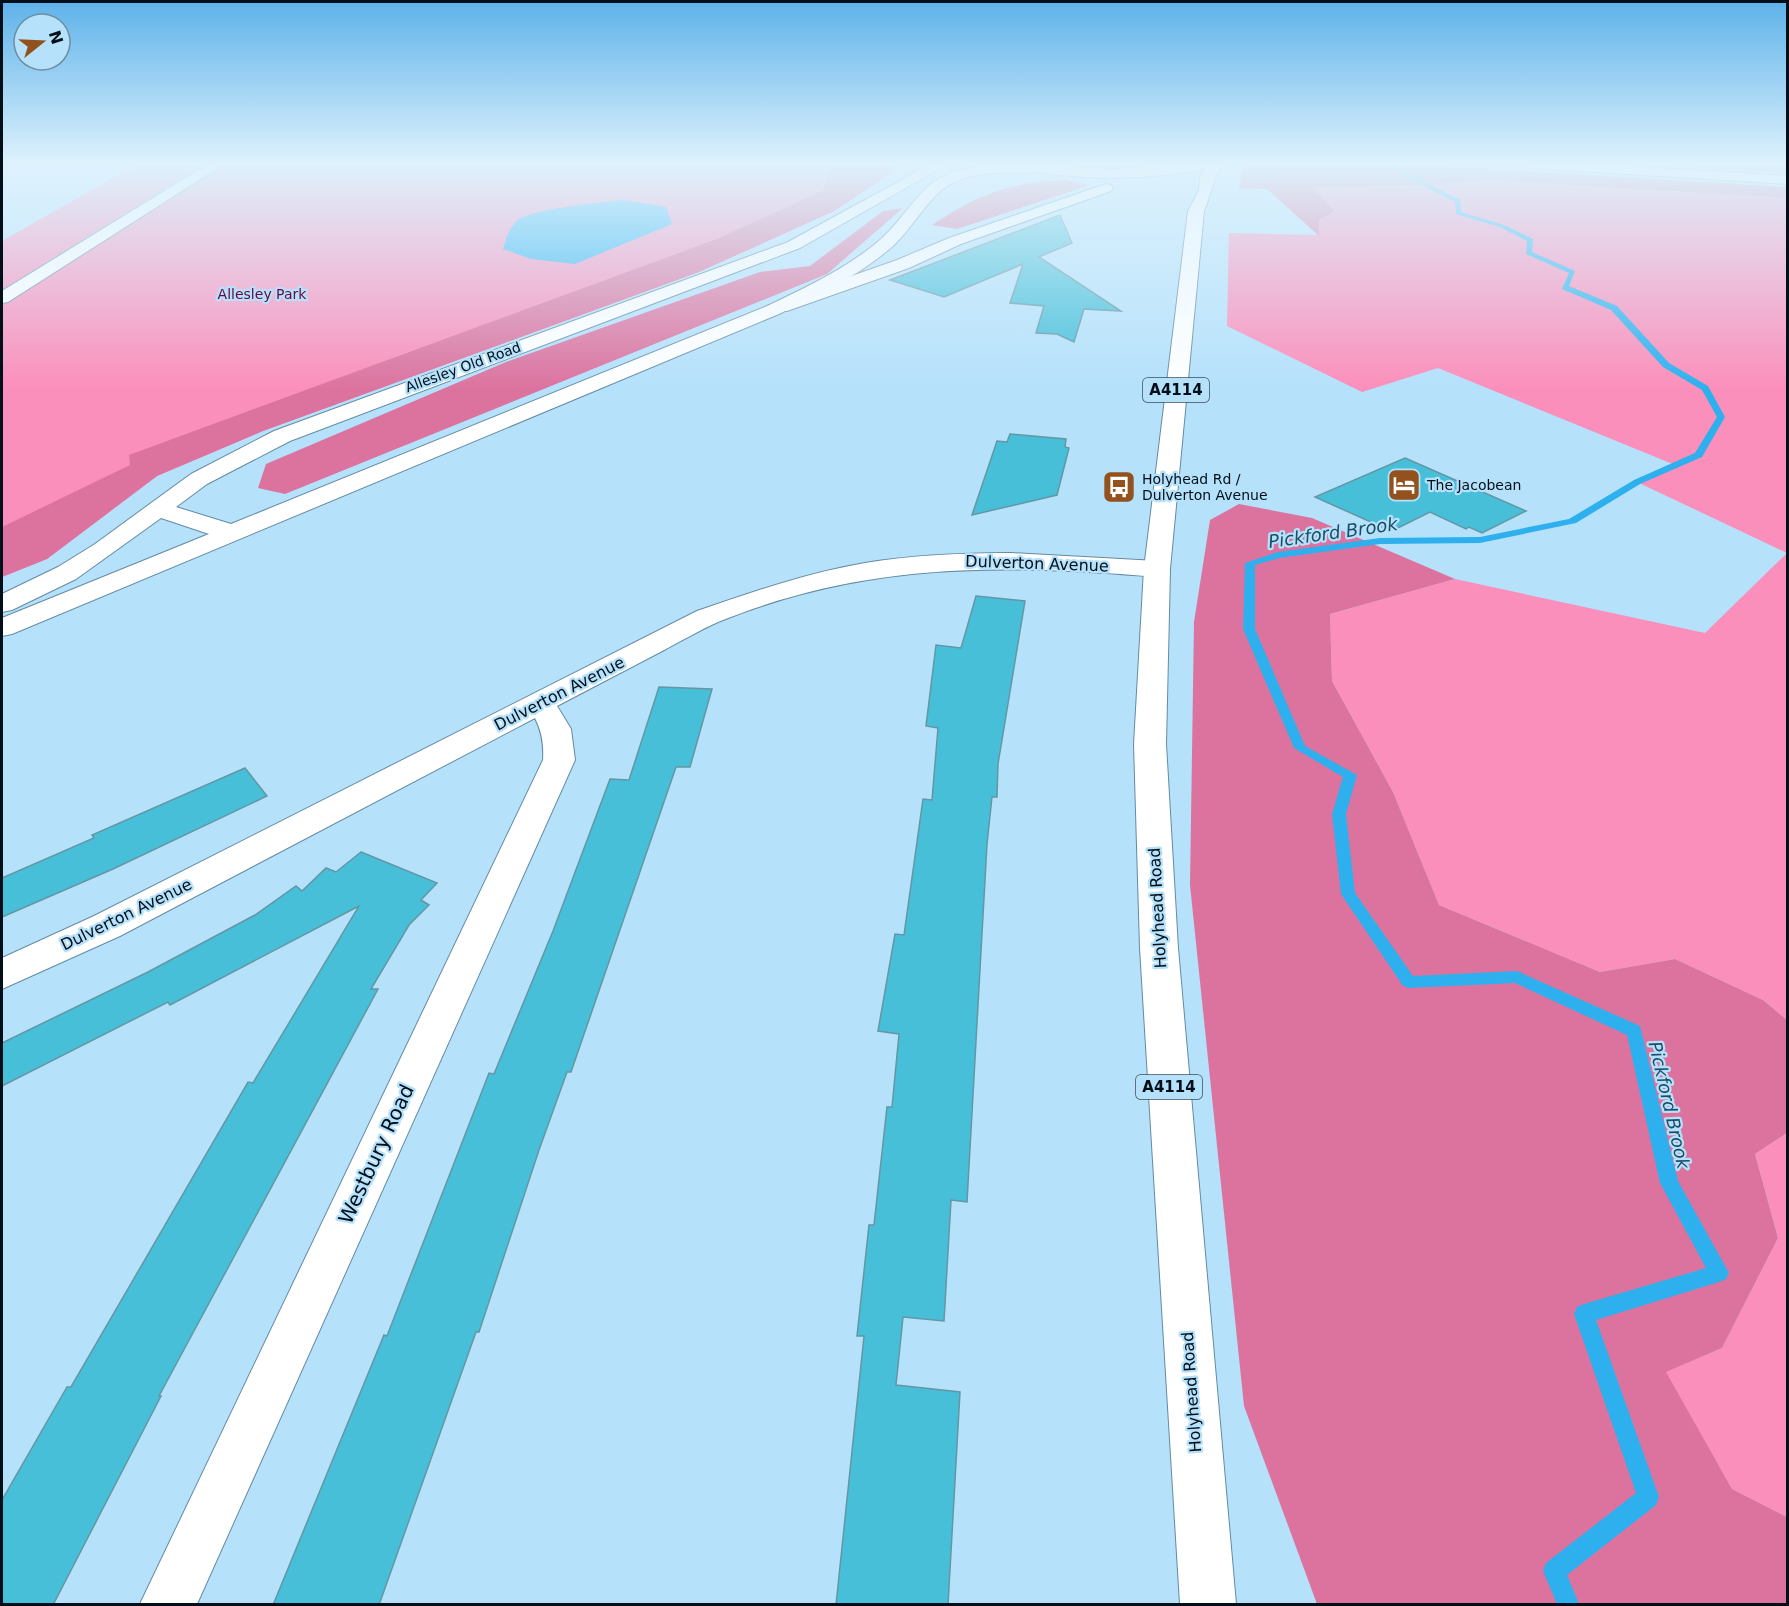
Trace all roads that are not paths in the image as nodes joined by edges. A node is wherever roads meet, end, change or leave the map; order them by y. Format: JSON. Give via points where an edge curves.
{"nodes":[{"id":1,"x":97,"y":239,"type":"edge"},
{"id":2,"x":806,"y":239,"type":"edge"},
{"id":3,"x":890,"y":239,"type":"edge"},
{"id":4,"x":960,"y":239,"type":"edge"},
{"id":5,"x":1188,"y":239,"type":"edge"},
{"id":6,"x":2,"y":298,"type":"edge"},
{"id":7,"x":773,"y":310,"type":"junction"},
{"id":8,"x":158,"y":509,"type":"junction"},
{"id":9,"x":233,"y":533,"type":"junction"},
{"id":10,"x":1157,"y":569,"type":"junction"},
{"id":11,"x":2,"y":604,"type":"edge"},
{"id":12,"x":2,"y":628,"type":"edge"},
{"id":13,"x":539,"y":704,"type":"junction"},
{"id":14,"x":2,"y":974,"type":"edge"},
{"id":15,"x":168,"y":1605,"type":"edge"},
{"id":16,"x":1208,"y":1605,"type":"edge"}],
"edges":[{"from":1,"to":6,"type":"main road"},
{"from":2,"to":8,"type":"main road","name":"Allesley Old Road","via":[[282,436],[199,479]]},
{"from":3,"to":7,"type":"main road","via":[[853,269]]},
{"from":4,"to":7,"type":"main road","via":[[903,264]]},
{"from":5,"to":10,"type":"main road","name":"Holyhead Road","number":"A4114"},
{"from":7,"to":9,"type":"main road"},
{"from":8,"to":9,"type":"main road"},
{"from":8,"to":11,"type":"main road","name":"Allesley Old Road","via":[[67,573]]},
{"from":9,"to":12,"type":"main road"},
{"from":10,"to":13,"type":"main road","name":"Dulverton Avenue","via":[[998,559],[899,566],[826,579],[706,617]]},
{"from":10,"to":16,"type":"main road","name":"Holyhead Road","number":"A4114","via":[[1150,744],[1153,838]]},
{"from":13,"to":14,"type":"main road","name":"Dulverton Avenue","via":[[107,926]]},
{"from":13,"to":15,"type":"main road","name":"Westbury Road","via":[[557,730],[559,760]]}]}
